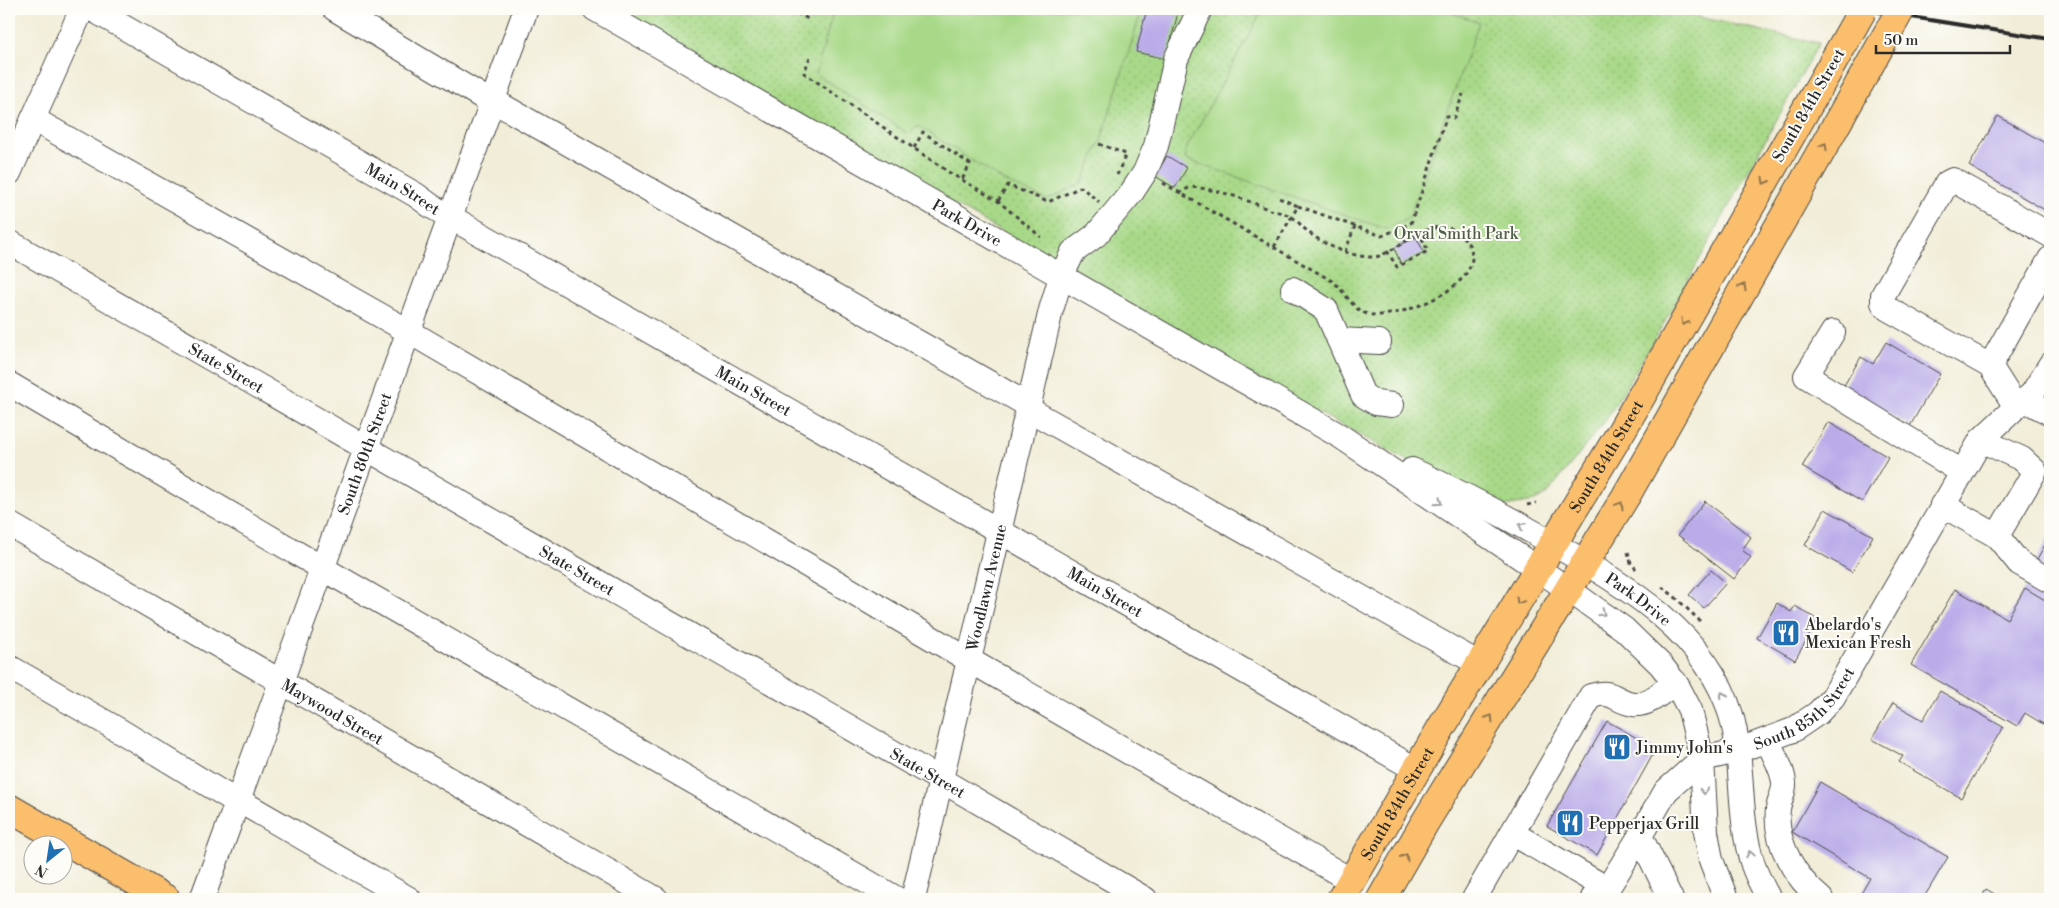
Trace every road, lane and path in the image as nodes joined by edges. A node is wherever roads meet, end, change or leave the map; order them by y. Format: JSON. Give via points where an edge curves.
{"nodes":[{"id":1,"x":82,"y":9,"type":"edge"},
{"id":2,"x":92,"y":9,"type":"edge"},
{"id":3,"x":335,"y":9,"type":"edge"},
{"id":4,"x":526,"y":9,"type":"edge"},
{"id":5,"x":595,"y":9,"type":"edge"},
{"id":6,"x":790,"y":9,"type":"edge"},
{"id":7,"x":1200,"y":9,"type":"edge"},
{"id":8,"x":1863,"y":9,"type":"edge"},
{"id":9,"x":1902,"y":9,"type":"edge"},
{"id":10,"x":808,"y":19,"type":"dead end"},
{"id":11,"x":810,"y":57,"type":"dead end"},
{"id":12,"x":1464,"y":94,"type":"dead end"},
{"id":13,"x":492,"y":101,"type":"junction"},
{"id":14,"x":33,"y":119,"type":"junction"},
{"id":15,"x":1099,"y":144,"type":"dead end"},
{"id":16,"x":914,"y":148,"type":"junction"},
{"id":17,"x":9,"y":173,"type":"edge"},
{"id":18,"x":962,"y":180,"type":"junction"},
{"id":19,"x":1115,"y":180,"type":"dead end"},
{"id":20,"x":1159,"y":180,"type":"dead end"},
{"id":21,"x":1180,"y":193,"type":"junction"},
{"id":22,"x":1279,"y":198,"type":"dead end"},
{"id":23,"x":998,"y":201,"type":"junction"},
{"id":24,"x":1298,"y":206,"type":"junction"},
{"id":25,"x":1114,"y":214,"type":"junction"},
{"id":26,"x":450,"y":216,"type":"junction"},
{"id":27,"x":1292,"y":217,"type":"junction"},
{"id":28,"x":1355,"y":226,"type":"junction"},
{"id":29,"x":1420,"y":234,"type":"junction"},
{"id":30,"x":2050,"y":235,"type":"edge"},
{"id":31,"x":1041,"y":237,"type":"dead end"},
{"id":32,"x":9,"y":242,"type":"edge"},
{"id":33,"x":1274,"y":247,"type":"junction"},
{"id":34,"x":1387,"y":251,"type":"junction"},
{"id":35,"x":1345,"y":252,"type":"junction"},
{"id":36,"x":2050,"y":259,"type":"edge"},
{"id":37,"x":1062,"y":277,"type":"junction"},
{"id":38,"x":1293,"y":289,"type":"dead end"},
{"id":39,"x":408,"y":331,"type":"junction"},
{"id":40,"x":1832,"y":332,"type":"dead end"},
{"id":41,"x":1339,"y":340,"type":"junction"},
{"id":42,"x":1379,"y":342,"type":"dead end"},
{"id":43,"x":2050,"y":365,"type":"edge"},
{"id":44,"x":1990,"y":366,"type":"junction"},
{"id":45,"x":9,"y":384,"type":"edge"},
{"id":46,"x":2020,"y":403,"type":"junction"},
{"id":47,"x":1392,"y":404,"type":"dead end"},
{"id":48,"x":1028,"y":407,"type":"junction"},
{"id":49,"x":2050,"y":413,"type":"edge"},
{"id":50,"x":1340,"y":436,"type":"junction"},
{"id":51,"x":1981,"y":440,"type":"junction"},
{"id":52,"x":365,"y":449,"type":"junction"},
{"id":53,"x":1962,"y":472,"type":"junction"},
{"id":54,"x":2043,"y":473,"type":"edge"},
{"id":55,"x":1942,"y":505,"type":"junction"},
{"id":56,"x":9,"y":524,"type":"edge"},
{"id":57,"x":999,"y":530,"type":"junction"},
{"id":58,"x":1997,"y":536,"type":"junction"},
{"id":59,"x":1553,"y":544,"type":"junction"},
{"id":60,"x":1586,"y":563,"type":"junction"},
{"id":61,"x":322,"y":568,"type":"junction"},
{"id":62,"x":1538,"y":569,"type":"junction"},
{"id":63,"x":2050,"y":581,"type":"edge"},
{"id":64,"x":1569,"y":590,"type":"junction"},
{"id":65,"x":969,"y":660,"type":"junction"},
{"id":66,"x":9,"y":666,"type":"edge"},
{"id":67,"x":1481,"y":666,"type":"junction"},
{"id":68,"x":281,"y":682,"type":"junction"},
{"id":69,"x":1675,"y":682,"type":"junction"},
{"id":70,"x":1767,"y":740,"type":"junction"},
{"id":71,"x":1738,"y":751,"type":"junction"},
{"id":72,"x":1702,"y":760,"type":"junction"},
{"id":73,"x":1417,"y":770,"type":"junction"},
{"id":74,"x":941,"y":780,"type":"junction"},
{"id":75,"x":238,"y":801,"type":"junction"},
{"id":76,"x":9,"y":808,"type":"edge"},
{"id":77,"x":1512,"y":834,"type":"junction"},
{"id":78,"x":1640,"y":836,"type":"junction"},
{"id":79,"x":1798,"y":874,"type":"junction"},
{"id":80,"x":1346,"y":890,"type":"edge"},
{"id":81,"x":1599,"y":894,"type":"edge"},
{"id":82,"x":1766,"y":895,"type":"edge"},
{"id":83,"x":166,"y":899,"type":"edge"},
{"id":84,"x":202,"y":899,"type":"edge"},
{"id":85,"x":409,"y":899,"type":"edge"},
{"id":86,"x":656,"y":899,"type":"edge"},
{"id":87,"x":898,"y":899,"type":"edge"},
{"id":88,"x":913,"y":899,"type":"edge"},
{"id":89,"x":1146,"y":899,"type":"edge"},
{"id":90,"x":1381,"y":899,"type":"edge"},
{"id":91,"x":1474,"y":899,"type":"edge"},
{"id":92,"x":1671,"y":899,"type":"edge"},
{"id":93,"x":1726,"y":899,"type":"edge"},
{"id":94,"x":1821,"y":899,"type":"edge"}],
"edges":[{"from":1,"to":14,"type":"street"},
{"from":2,"to":26,"type":"street","name":"Main Street"},
{"from":3,"to":13,"type":"street"},
{"from":4,"to":13,"type":"street","name":"South 80th Street"},
{"from":5,"to":37,"type":"street","name":"Park Drive"},
{"from":6,"to":10,"type":"path"},
{"from":7,"to":25,"type":"street","name":"Woodlawn Avenue","via":[[1176,59],[1156,146],[1145,172]]},
{"from":8,"to":59,"type":"main road","name":"South 84th Street","one_way":true,"bridge":true,"via":[[1622,430]]},
{"from":60,"to":9,"type":"main road","name":"South 84th Street","one_way":true,"bridge":true},
{"from":11,"to":16,"type":"path","via":[[804,73]]},
{"from":12,"to":28,"type":"path","via":[[1454,118],[1447,116],[1411,223],[1382,236]]},
{"from":13,"to":26,"type":"street","name":"South 80th Street"},
{"from":13,"to":48,"type":"street"},
{"from":14,"to":17,"type":"street"},
{"from":14,"to":39,"type":"street"},
{"from":15,"to":19,"type":"path","via":[[1126,154]]},
{"from":16,"to":18,"type":"path"},
{"from":16,"to":18,"type":"path","via":[[923,132],[970,164]]},
{"from":18,"to":23,"type":"path"},
{"from":20,"to":21,"type":"path"},
{"from":21,"to":27,"type":"path","via":[[1190,186],[1198,187],[1244,198]]},
{"from":21,"to":33,"type":"path"},
{"from":22,"to":24,"type":"path"},
{"from":23,"to":25,"type":"path","via":[[1008,185],[1048,202],[1081,187]]},
{"from":23,"to":31,"type":"path"},
{"from":24,"to":27,"type":"path"},
{"from":24,"to":28,"type":"path"},
{"from":25,"to":37,"type":"street","name":"Woodlawn Avenue","via":[[1096,235],[1073,252]]},
{"from":26,"to":39,"type":"street","name":"South 80th Street"},
{"from":26,"to":57,"type":"street","name":"Main Street"},
{"from":27,"to":33,"type":"path"},
{"from":27,"to":35,"type":"path","via":[[1307,232]]},
{"from":28,"to":35,"type":"path"},
{"from":29,"to":33,"type":"path","via":[[1446,228],[1460,233],[1472,253],[1466,272],[1424,305],[1374,315],[1357,309],[1336,284]]},
{"from":29,"to":34,"type":"path"},
{"from":29,"to":34,"type":"path","via":[[1428,251],[1397,267]]},
{"from":30,"to":44,"type":"street","via":[[1953,180],[1947,183],[1883,295],[1883,303],[1888,310]]},
{"from":32,"to":52,"type":"street","name":"State Street"},
{"from":34,"to":35,"type":"path","via":[[1370,257]]},
{"from":36,"to":44,"type":"street"},
{"from":37,"to":48,"type":"street","name":"Woodlawn Avenue"},
{"from":37,"to":50,"type":"street","name":"Park Drive"},
{"from":38,"to":41,"type":"street","via":[[1326,310]]},
{"from":39,"to":52,"type":"street","name":"South 80th Street"},
{"from":39,"to":65,"type":"street"},
{"from":40,"to":53,"type":"street","via":[[1806,376]]},
{"from":41,"to":42,"type":"street"},
{"from":41,"to":47,"type":"street","via":[[1363,395],[1376,403]]},
{"from":43,"to":46,"type":"street","name":"South 85th Street","via":[[2032,394]]},
{"from":44,"to":46,"type":"street"},
{"from":45,"to":61,"type":"street"},
{"from":46,"to":49,"type":"street"},
{"from":46,"to":51,"type":"street","name":"South 85th Street"},
{"from":48,"to":57,"type":"street","name":"Woodlawn Avenue"},
{"from":48,"to":67,"type":"street"},
{"from":59,"to":50,"type":"street","name":"Park Drive","one_way":true,"via":[[1453,489]]},
{"from":50,"to":62,"type":"street","name":"Park Drive","one_way":true},
{"from":51,"to":53,"type":"street","name":"South 85th Street"},
{"from":51,"to":54,"type":"street"},
{"from":52,"to":61,"type":"street","name":"South 80th Street"},
{"from":52,"to":74,"type":"street","name":"State Street"},
{"from":53,"to":55,"type":"street","name":"South 85th Street"},
{"from":54,"to":58,"type":"street"},
{"from":55,"to":58,"type":"street"},
{"from":55,"to":70,"type":"street","name":"South 85th Street","via":[[1833,697],[1807,722]]},
{"from":56,"to":68,"type":"street","name":"Maywood Street"},
{"from":57,"to":65,"type":"street","name":"Woodlawn Avenue"},
{"from":57,"to":73,"type":"street","name":"Main Street"},
{"from":58,"to":63,"type":"street","via":[[2019,564]]},
{"from":59,"to":60,"type":"street","name":"Park Drive"},
{"from":59,"to":62,"type":"main road","name":"South 84th Street"},
{"from":60,"to":64,"type":"main road","name":"South 84th Street"},
{"from":71,"to":60,"type":"street","name":"Park Drive","one_way":true,"via":[[1731,716],[1722,693],[1698,654],[1652,607]]},
{"from":61,"to":68,"type":"street","name":"South 80th Street"},
{"from":61,"to":87,"type":"street"},
{"from":62,"to":64,"type":"street","name":"Park Drive"},
{"from":62,"to":67,"type":"main road","name":"South 84th Street","one_way":true},
{"from":64,"to":69,"type":"street","name":"Park Drive","one_way":true,"via":[[1635,639]]},
{"from":90,"to":64,"type":"main road","name":"South 84th Street","one_way":true},
{"from":65,"to":74,"type":"street","name":"Woodlawn Avenue"},
{"from":65,"to":80,"type":"street"},
{"from":66,"to":75,"type":"street"},
{"from":67,"to":73,"type":"main road","name":"South 84th Street"},
{"from":68,"to":75,"type":"street","name":"South 80th Street"},
{"from":68,"to":86,"type":"street","name":"Maywood Street"},
{"from":69,"to":72,"type":"street","name":"Park Drive","via":[[1690,710]]},
{"from":69,"to":77,"type":"street","via":[[1644,703],[1632,704],[1611,694],[1591,696]]},
{"from":70,"to":71,"type":"street","name":"South 85th Street"},
{"from":70,"to":79,"type":"street","via":[[1785,784],[1778,810],[1779,832],[1788,860]]},
{"from":71,"to":72,"type":"street","name":"South 85th Street"},
{"from":82,"to":71,"type":"street","name":"Park Drive","one_way":true,"via":[[1748,845]]},
{"from":72,"to":78,"type":"street","via":[[1666,791]]},
{"from":72,"to":93,"type":"street","name":"Park Drive","one_way":true,"via":[[1706,832]]},
{"from":73,"to":80,"type":"main road","name":"South 84th Street"},
{"from":74,"to":88,"type":"street","name":"Woodlawn Avenue"},
{"from":74,"to":89,"type":"street","name":"State Street"},
{"from":75,"to":84,"type":"street","name":"South 80th Street"},
{"from":75,"to":85,"type":"street"},
{"from":76,"to":83,"type":"main road"},
{"from":77,"to":81,"type":"street"},
{"from":77,"to":91,"type":"street"},
{"from":78,"to":81,"type":"street","via":[[1609,886]]},
{"from":78,"to":92,"type":"street"},
{"from":79,"to":82,"type":"street"},
{"from":79,"to":94,"type":"street"}]}
